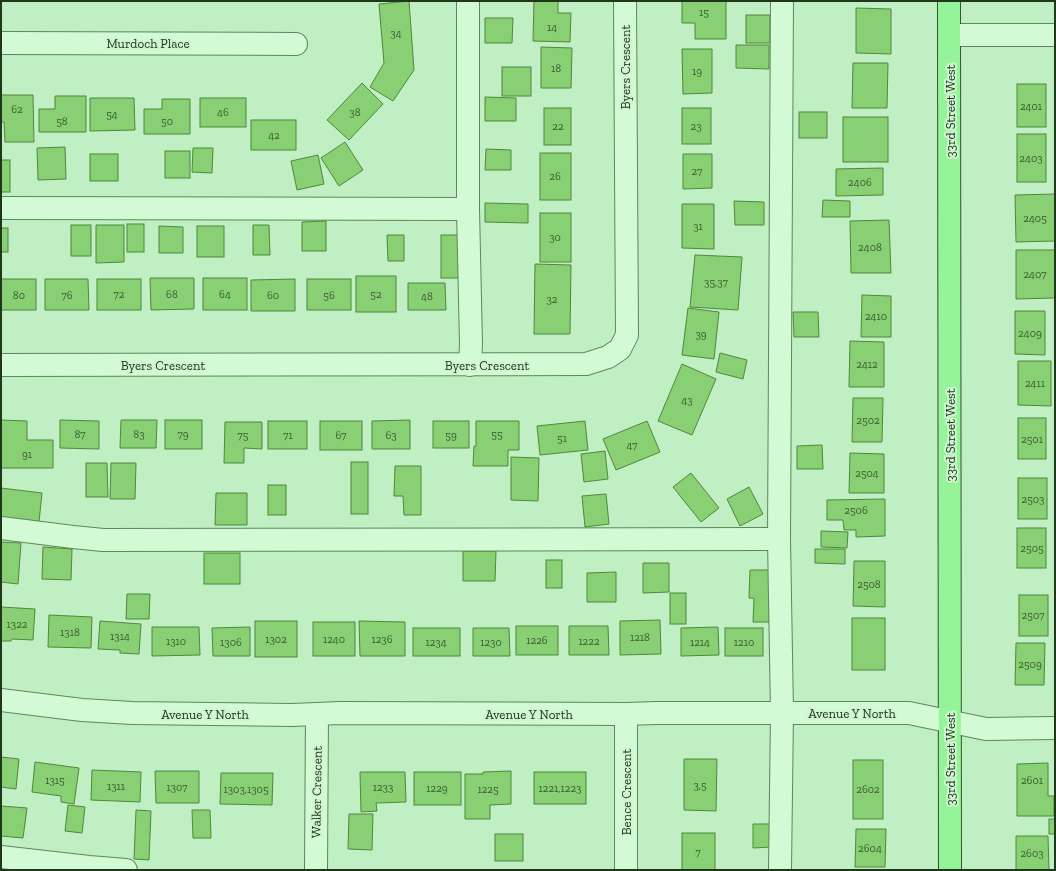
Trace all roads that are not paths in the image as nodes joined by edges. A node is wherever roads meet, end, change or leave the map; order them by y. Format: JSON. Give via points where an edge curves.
{"nodes":[{"id":1,"x":468,"y":1,"type":"edge"},
{"id":2,"x":625,"y":1,"type":"edge"},
{"id":3,"x":782,"y":1,"type":"edge"},
{"id":4,"x":949,"y":1,"type":"edge"},
{"id":5,"x":950,"y":35,"type":"junction"},
{"id":6,"x":1055,"y":35,"type":"edge"},
{"id":7,"x":1,"y":43,"type":"edge"},
{"id":8,"x":296,"y":44,"type":"dead end"},
{"id":9,"x":1,"y":208,"type":"edge"},
{"id":10,"x":468,"y":209,"type":"junction"},
{"id":11,"x":1,"y":365,"type":"edge"},
{"id":12,"x":470,"y":365,"type":"junction"},
{"id":13,"x":1,"y":528,"type":"edge"},
{"id":14,"x":778,"y":539,"type":"junction"},
{"id":15,"x":1,"y":700,"type":"edge"},
{"id":16,"x":782,"y":712,"type":"junction"},
{"id":17,"x":317,"y":714,"type":"junction"},
{"id":18,"x":626,"y":714,"type":"junction"},
{"id":19,"x":950,"y":721,"type":"junction"},
{"id":20,"x":1055,"y":728,"type":"edge"},
{"id":21,"x":1,"y":857,"type":"edge"},
{"id":22,"x":126,"y":870,"type":"edge"},
{"id":23,"x":316,"y":870,"type":"edge"},
{"id":24,"x":626,"y":870,"type":"edge"},
{"id":25,"x":780,"y":870,"type":"edge"},
{"id":26,"x":950,"y":870,"type":"edge"}],
"edges":[{"from":1,"to":10,"type":"street"},
{"from":2,"to":12,"type":"street","name":"Byers Crescent","via":[[627,335],[620,349],[608,357],[586,364]]},
{"from":3,"to":14,"type":"street"},
{"from":4,"to":5,"type":"main road","name":"33rd Street West"},
{"from":5,"to":6,"type":"street"},
{"from":5,"to":19,"type":"main road","name":"33rd Street West"},
{"from":7,"to":8,"type":"street","name":"Murdoch Place"},
{"from":9,"to":10,"type":"street"},
{"from":10,"to":12,"type":"street"},
{"from":11,"to":12,"type":"street","name":"Byers Crescent"},
{"from":13,"to":14,"type":"street","via":[[103,540]]},
{"from":14,"to":16,"type":"street"},
{"from":15,"to":17,"type":"street","name":"Avenue Y North","via":[[125,713]]},
{"from":16,"to":18,"type":"street","name":"Avenue Y North"},
{"from":16,"to":19,"type":"street","name":"Avenue Y North","via":[[909,712]]},
{"from":16,"to":25,"type":"street"},
{"from":17,"to":18,"type":"street","name":"Avenue Y North"},
{"from":17,"to":23,"type":"street","name":"Walker Crescent"},
{"from":18,"to":24,"type":"street","name":"Bence Crescent"},
{"from":19,"to":20,"type":"street","name":"Avenue Y North","via":[[986,729]]},
{"from":19,"to":26,"type":"main road","name":"33rd Street West"},
{"from":21,"to":22,"type":"street"}]}
